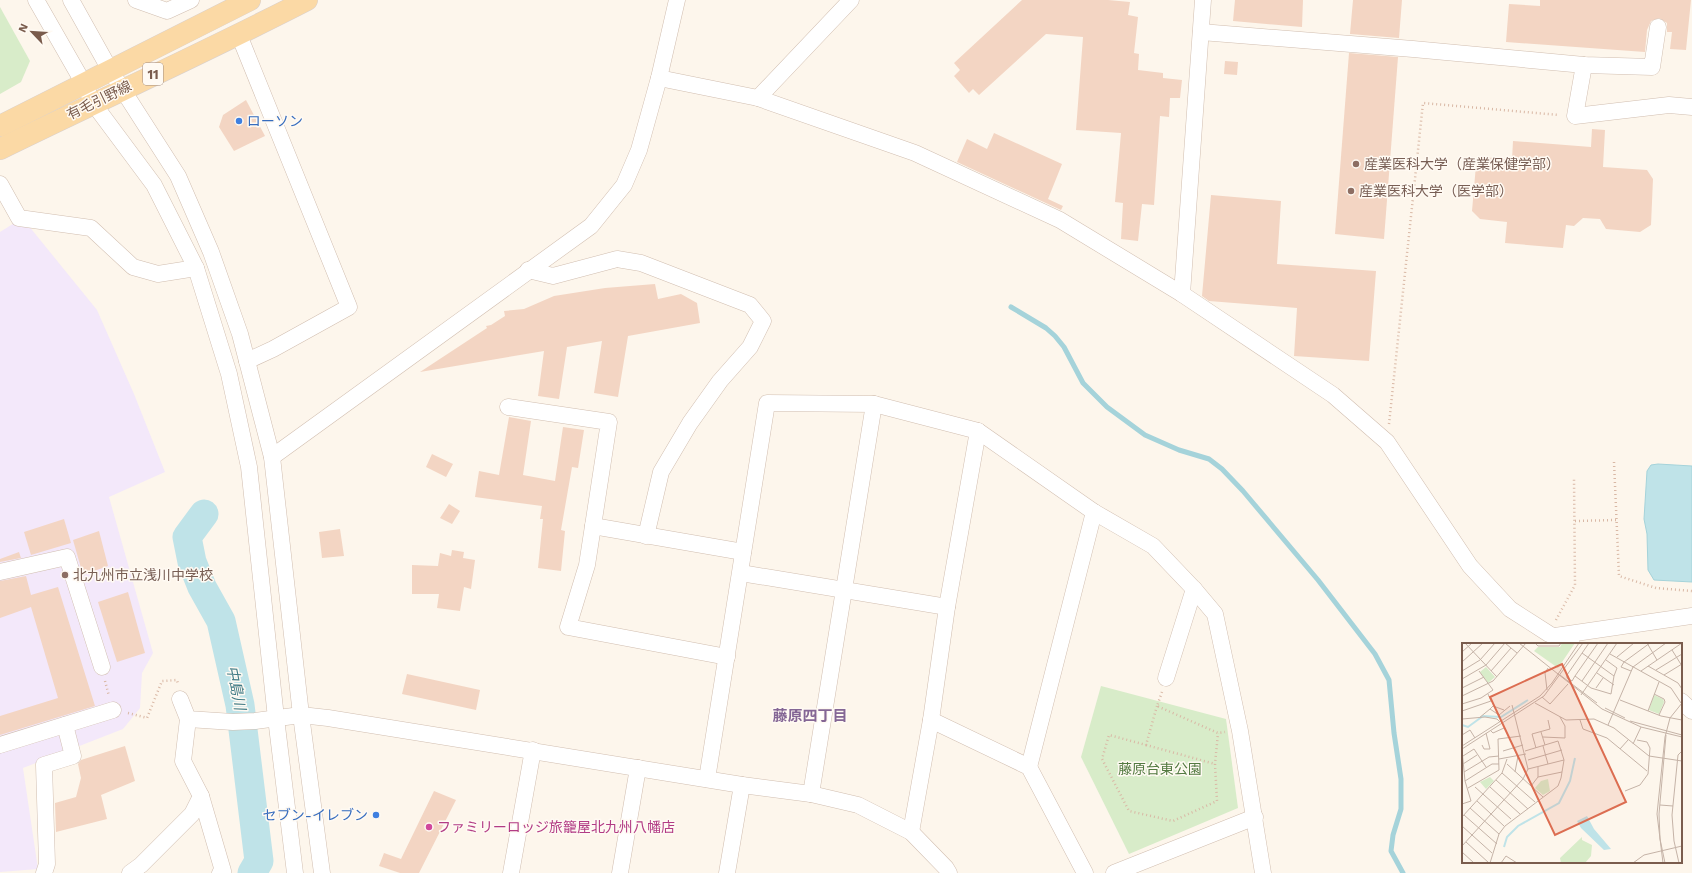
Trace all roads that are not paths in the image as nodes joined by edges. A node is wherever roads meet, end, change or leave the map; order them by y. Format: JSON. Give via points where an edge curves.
{"nodes":[{"id":1,"x":36,"y":0,"type":"edge"},
{"id":2,"x":71,"y":0,"type":"edge"},
{"id":3,"x":136,"y":0,"type":"edge"},
{"id":4,"x":191,"y":0,"type":"edge"},
{"id":5,"x":250,"y":0,"type":"edge"},
{"id":6,"x":307,"y":0,"type":"edge"},
{"id":7,"x":677,"y":0,"type":"edge"},
{"id":8,"x":851,"y":0,"type":"edge"},
{"id":9,"x":1203,"y":0,"type":"edge"},
{"id":10,"x":1658,"y":27,"type":"dead end"},
{"id":11,"x":1201,"y":32,"type":"junction"},
{"id":12,"x":239,"y":35,"type":"junction"},
{"id":13,"x":1584,"y":65,"type":"junction"},
{"id":14,"x":110,"y":70,"type":"junction"},
{"id":15,"x":659,"y":78,"type":"junction"},
{"id":16,"x":84,"y":84,"type":"junction"},
{"id":17,"x":123,"y":88,"type":"junction"},
{"id":18,"x":758,"y":98,"type":"junction"},
{"id":19,"x":93,"y":103,"type":"junction"},
{"id":20,"x":1692,"y":107,"type":"edge"},
{"id":21,"x":0,"y":126,"type":"edge"},
{"id":22,"x":0,"y":149,"type":"edge"},
{"id":23,"x":0,"y":184,"type":"edge"},
{"id":24,"x":196,"y":268,"type":"junction"},
{"id":25,"x":528,"y":270,"type":"junction"},
{"id":26,"x":1182,"y":294,"type":"junction"},
{"id":27,"x":247,"y":361,"type":"junction"},
{"id":28,"x":874,"y":404,"type":"junction"},
{"id":29,"x":508,"y":407,"type":"dead end"},
{"id":30,"x":978,"y":431,"type":"junction"},
{"id":31,"x":272,"y":457,"type":"junction"},
{"id":32,"x":1094,"y":512,"type":"junction"},
{"id":33,"x":593,"y":526,"type":"junction"},
{"id":34,"x":646,"y":536,"type":"junction"},
{"id":35,"x":743,"y":552,"type":"junction"},
{"id":36,"x":0,"y":572,"type":"edge"},
{"id":37,"x":741,"y":573,"type":"junction"},
{"id":38,"x":1194,"y":589,"type":"junction"},
{"id":39,"x":845,"y":591,"type":"junction"},
{"id":40,"x":947,"y":607,"type":"junction"},
{"id":41,"x":1692,"y":616,"type":"edge"},
{"id":42,"x":1551,"y":635,"type":"junction"},
{"id":43,"x":1570,"y":643,"type":"edge"},
{"id":44,"x":727,"y":657,"type":"junction"},
{"id":45,"x":102,"y":667,"type":"road end"},
{"id":46,"x":1166,"y":678,"type":"road end"},
{"id":47,"x":180,"y":699,"type":"road end"},
{"id":48,"x":1682,"y":702,"type":"edge"},
{"id":49,"x":113,"y":710,"type":"road end"},
{"id":50,"x":1692,"y":711,"type":"edge"},
{"id":51,"x":301,"y":715,"type":"junction"},
{"id":52,"x":276,"y":718,"type":"junction"},
{"id":53,"x":188,"y":719,"type":"junction"},
{"id":54,"x":931,"y":720,"type":"junction"},
{"id":55,"x":65,"y":725,"type":"junction"},
{"id":56,"x":0,"y":745,"type":"edge"},
{"id":57,"x":533,"y":750,"type":"junction"},
{"id":58,"x":1029,"y":767,"type":"junction"},
{"id":59,"x":638,"y":768,"type":"junction"},
{"id":60,"x":707,"y":779,"type":"junction"},
{"id":61,"x":742,"y":785,"type":"junction"},
{"id":62,"x":811,"y":794,"type":"junction"},
{"id":63,"x":201,"y":796,"type":"junction"},
{"id":64,"x":1254,"y":817,"type":"junction"},
{"id":65,"x":911,"y":832,"type":"junction"},
{"id":66,"x":44,"y":873,"type":"edge"},
{"id":67,"x":130,"y":873,"type":"edge"},
{"id":68,"x":220,"y":873,"type":"edge"},
{"id":69,"x":295,"y":873,"type":"edge"},
{"id":70,"x":322,"y":873,"type":"edge"},
{"id":71,"x":511,"y":873,"type":"edge"},
{"id":72,"x":620,"y":873,"type":"edge"},
{"id":73,"x":727,"y":873,"type":"edge"},
{"id":74,"x":949,"y":873,"type":"edge"},
{"id":75,"x":1085,"y":873,"type":"edge"},
{"id":76,"x":1114,"y":873,"type":"edge"},
{"id":77,"x":1263,"y":873,"type":"edge"}],
"edges":[{"from":1,"to":16,"type":"street"},
{"from":2,"to":14,"type":"street"},
{"from":3,"to":4,"type":"street","via":[[167,11]]},
{"from":5,"to":14,"type":"main road","name":"有毛引野線","number":"11"},
{"from":6,"to":12,"type":"main road","name":"有毛引野線","number":"11"},
{"from":7,"to":15,"type":"street"},
{"from":8,"to":18,"type":"street"},
{"from":9,"to":11,"type":"street"},
{"from":10,"to":13,"type":"street","via":[[1652,67]]},
{"from":11,"to":13,"type":"street"},
{"from":11,"to":26,"type":"street"},
{"from":12,"to":17,"type":"main road","name":"有毛引野線","number":"11"},
{"from":12,"to":27,"type":"street","via":[[349,307],[274,349]]},
{"from":13,"to":20,"type":"street","via":[[1575,116],[1669,105]]},
{"from":14,"to":16,"type":"main road","name":"有毛引野線","number":"11"},
{"from":14,"to":17,"type":"street"},
{"from":15,"to":18,"type":"street"},
{"from":15,"to":25,"type":"street","via":[[639,150],[624,185],[591,226]]},
{"from":16,"to":19,"type":"street"},
{"from":16,"to":21,"type":"main road","name":"有毛引野線","number":"11"},
{"from":17,"to":19,"type":"main road","name":"有毛引野線","number":"11"},
{"from":17,"to":27,"type":"street","via":[[178,176],[211,252]]},
{"from":18,"to":26,"type":"street","via":[[915,153],[1060,220]]},
{"from":19,"to":22,"type":"main road","name":"有毛引野線","number":"11"},
{"from":19,"to":24,"type":"street","via":[[154,185]]},
{"from":23,"to":24,"type":"street","via":[[19,218],[91,228],[133,267],[158,274]]},
{"from":24,"to":52,"type":"street","via":[[229,374],[249,467]]},
{"from":25,"to":31,"type":"street"},
{"from":25,"to":34,"type":"street","via":[[553,276],[617,259],[641,263],[750,305],[763,320],[750,347],[720,381],[690,423],[662,472]]},
{"from":26,"to":42,"type":"street","via":[[1334,394],[1387,442],[1470,566],[1510,609]]},
{"from":27,"to":31,"type":"street"},
{"from":28,"to":30,"type":"street"},
{"from":28,"to":35,"type":"street","via":[[767,403]]},
{"from":28,"to":39,"type":"street"},
{"from":29,"to":33,"type":"street","via":[[609,422]]},
{"from":30,"to":32,"type":"street"},
{"from":30,"to":40,"type":"street"},
{"from":31,"to":51,"type":"street"},
{"from":32,"to":38,"type":"street","via":[[1154,546]]},
{"from":32,"to":58,"type":"street"},
{"from":33,"to":34,"type":"street"},
{"from":33,"to":44,"type":"street","via":[[587,565],[568,627]]},
{"from":34,"to":35,"type":"street"},
{"from":35,"to":37,"type":"street"},
{"from":36,"to":45,"type":"street","via":[[67,557]]},
{"from":37,"to":39,"type":"street"},
{"from":37,"to":44,"type":"street"},
{"from":38,"to":46,"type":"street"},
{"from":38,"to":64,"type":"street","via":[[1215,614],[1240,730]]},
{"from":39,"to":40,"type":"street"},
{"from":39,"to":62,"type":"street"},
{"from":40,"to":54,"type":"street"},
{"from":41,"to":42,"type":"street"},
{"from":42,"to":43,"type":"street"},
{"from":44,"to":60,"type":"street"},
{"from":47,"to":53,"type":"street"},
{"from":48,"to":50,"type":"street"},
{"from":49,"to":55,"type":"street"},
{"from":51,"to":52,"type":"street"},
{"from":51,"to":57,"type":"street"},
{"from":51,"to":70,"type":"street"},
{"from":52,"to":53,"type":"street","via":[[233,722]]},
{"from":52,"to":69,"type":"street"},
{"from":53,"to":63,"type":"street","via":[[183,761]]},
{"from":54,"to":58,"type":"street"},
{"from":54,"to":65,"type":"street"},
{"from":55,"to":56,"type":"street"},
{"from":55,"to":66,"type":"street","via":[[73,756],[44,765],[47,864]]},
{"from":57,"to":59,"type":"street"},
{"from":57,"to":71,"type":"street"},
{"from":58,"to":75,"type":"street"},
{"from":59,"to":60,"type":"street"},
{"from":59,"to":72,"type":"street"},
{"from":60,"to":61,"type":"street"},
{"from":61,"to":62,"type":"street"},
{"from":61,"to":73,"type":"street"},
{"from":62,"to":65,"type":"street","via":[[858,805]]},
{"from":63,"to":67,"type":"street","via":[[192,814]]},
{"from":63,"to":68,"type":"street","via":[[223,871]]},
{"from":64,"to":76,"type":"street"},
{"from":64,"to":77,"type":"street"},
{"from":65,"to":74,"type":"street"}]}
